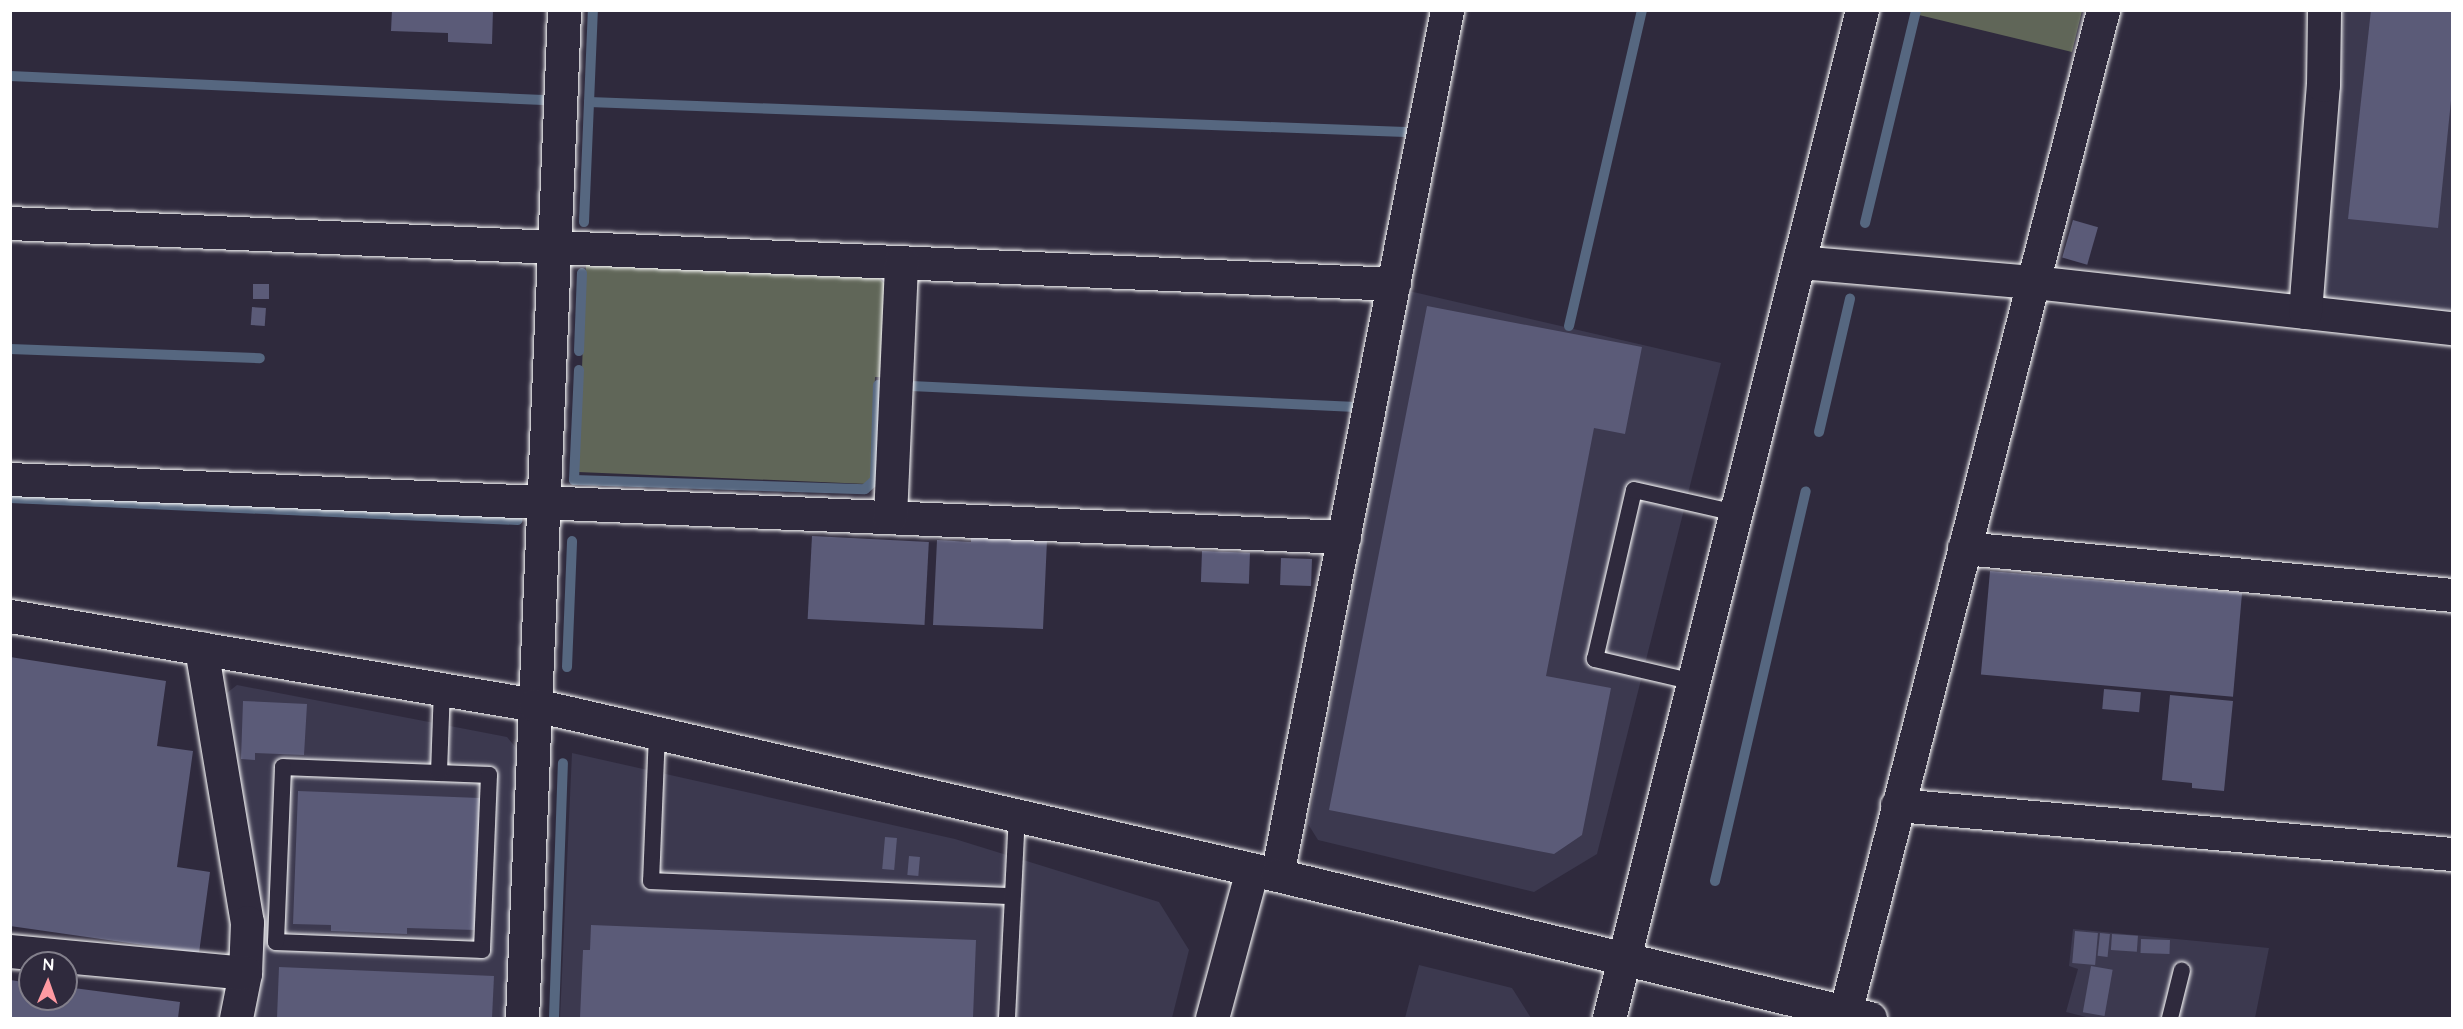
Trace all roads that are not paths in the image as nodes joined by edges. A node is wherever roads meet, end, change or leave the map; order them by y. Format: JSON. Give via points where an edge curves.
{"nodes":[{"id":1,"x":564,"y":10,"type":"edge"},
{"id":2,"x":1447,"y":10,"type":"edge"},
{"id":3,"x":1862,"y":10,"type":"edge"},
{"id":4,"x":2103,"y":10,"type":"edge"},
{"id":5,"x":2324,"y":10,"type":"edge"},
{"id":6,"x":10,"y":223,"type":"edge"},
{"id":7,"x":553,"y":247,"type":"junction"},
{"id":8,"x":900,"y":262,"type":"junction"},
{"id":9,"x":1799,"y":262,"type":"junction"},
{"id":10,"x":2033,"y":282,"type":"junction"},
{"id":11,"x":1394,"y":284,"type":"junction"},
{"id":12,"x":2305,"y":312,"type":"junction"},
{"id":13,"x":2452,"y":328,"type":"edge"},
{"id":14,"x":10,"y":479,"type":"edge"},
{"id":15,"x":542,"y":502,"type":"junction"},
{"id":16,"x":1736,"y":513,"type":"junction"},
{"id":17,"x":890,"y":517,"type":"junction"},
{"id":18,"x":1344,"y":537,"type":"junction"},
{"id":19,"x":1964,"y":548,"type":"junction"},
{"id":20,"x":2452,"y":595,"type":"edge"},
{"id":21,"x":10,"y":616,"type":"edge"},
{"id":22,"x":201,"y":648,"type":"junction"},
{"id":23,"x":1694,"y":682,"type":"junction"},
{"id":24,"x":442,"y":689,"type":"junction"},
{"id":25,"x":535,"y":705,"type":"junction"},
{"id":26,"x":657,"y":733,"type":"junction"},
{"id":27,"x":439,"y":773,"type":"junction"},
{"id":28,"x":1898,"y":805,"type":"junction"},
{"id":29,"x":1017,"y":815,"type":"junction"},
{"id":30,"x":2452,"y":854,"type":"edge"},
{"id":31,"x":1264,"y":872,"type":"junction"},
{"id":32,"x":1012,"y":896,"type":"junction"},
{"id":33,"x":10,"y":951,"type":"edge"},
{"id":34,"x":1624,"y":961,"type":"junction"},
{"id":35,"x":2182,"y":970,"type":"dead end"},
{"id":36,"x":245,"y":973,"type":"junction"},
{"id":37,"x":1858,"y":1016,"type":"edge"},
{"id":38,"x":236,"y":1018,"type":"edge"},
{"id":39,"x":522,"y":1018,"type":"edge"},
{"id":40,"x":1007,"y":1018,"type":"edge"},
{"id":41,"x":1212,"y":1018,"type":"edge"},
{"id":42,"x":1609,"y":1018,"type":"edge"},
{"id":43,"x":2170,"y":1018,"type":"edge"}],
"edges":[{"from":1,"to":7,"type":"street"},
{"from":2,"to":11,"type":"street"},
{"from":3,"to":9,"type":"street"},
{"from":4,"to":10,"type":"street"},
{"from":5,"to":12,"type":"street","via":[[2323,85]]},
{"from":6,"to":7,"type":"street"},
{"from":7,"to":8,"type":"street"},
{"from":7,"to":15,"type":"street"},
{"from":8,"to":11,"type":"street"},
{"from":8,"to":17,"type":"street"},
{"from":9,"to":10,"type":"street"},
{"from":9,"to":16,"type":"street"},
{"from":10,"to":12,"type":"street"},
{"from":10,"to":19,"type":"street"},
{"from":11,"to":18,"type":"street"},
{"from":12,"to":13,"type":"street"},
{"from":14,"to":15,"type":"street"},
{"from":15,"to":17,"type":"street"},
{"from":15,"to":25,"type":"street"},
{"from":16,"to":23,"type":"street"},
{"from":16,"to":23,"type":"lane","via":[[1634,490],[1595,659]]},
{"from":17,"to":18,"type":"street"},
{"from":18,"to":31,"type":"street"},
{"from":19,"to":20,"type":"street"},
{"from":19,"to":28,"type":"street"},
{"from":21,"to":22,"type":"street"},
{"from":22,"to":24,"type":"street"},
{"from":22,"to":36,"type":"street","via":[[247,922]]},
{"from":23,"to":34,"type":"street"},
{"from":24,"to":25,"type":"street"},
{"from":24,"to":27,"type":"lane"},
{"from":25,"to":26,"type":"street"},
{"from":25,"to":39,"type":"street"},
{"from":26,"to":29,"type":"street"},
{"from":26,"to":32,"type":"lane","via":[[651,882]]},
{"from":27,"to":27,"type":"lane","via":[[489,775],[482,950],[276,942],[283,767]]},
{"from":28,"to":30,"type":"street"},
{"from":28,"to":37,"type":"street"},
{"from":29,"to":31,"type":"street"},
{"from":29,"to":32,"type":"lane"},
{"from":31,"to":34,"type":"street"},
{"from":31,"to":41,"type":"street"},
{"from":32,"to":40,"type":"lane"},
{"from":33,"to":36,"type":"street"},
{"from":34,"to":37,"type":"street"},
{"from":34,"to":42,"type":"street"},
{"from":35,"to":43,"type":"lane"},
{"from":36,"to":38,"type":"street"}]}
